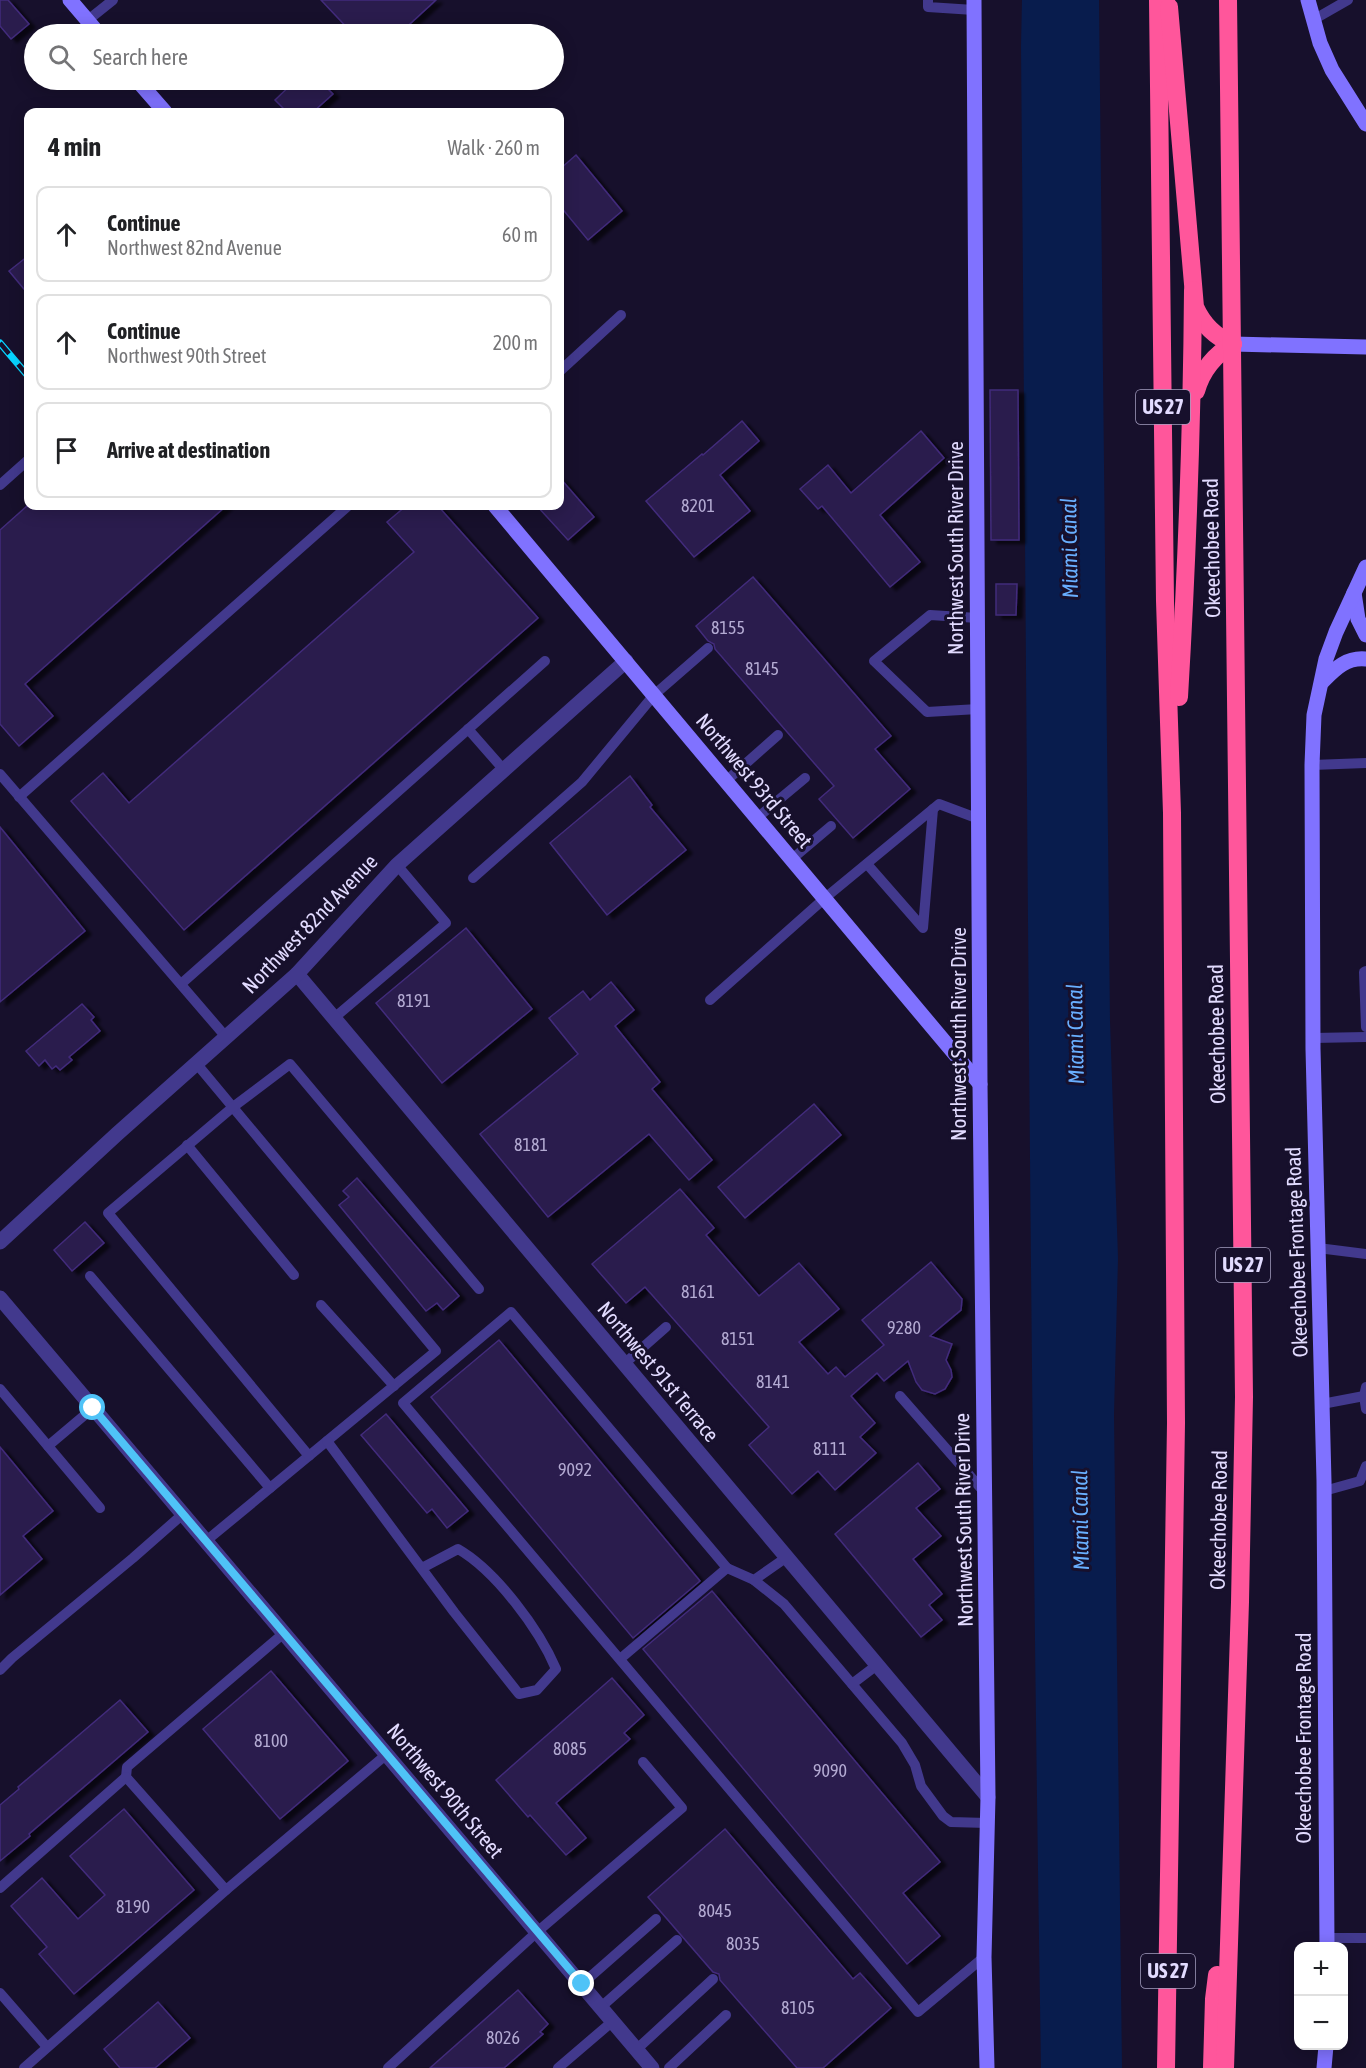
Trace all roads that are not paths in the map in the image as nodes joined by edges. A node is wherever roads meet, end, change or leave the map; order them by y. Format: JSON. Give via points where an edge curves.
{"nodes":[{"id":1,"x":70,"y":0,"type":"edge"},
{"id":2,"x":113,"y":0,"type":"edge"},
{"id":3,"x":928,"y":0,"type":"edge"},
{"id":4,"x":1158,"y":0,"type":"edge"},
{"id":5,"x":1168,"y":0,"type":"edge"},
{"id":6,"x":1228,"y":0,"type":"edge"},
{"id":7,"x":1308,"y":0,"type":"edge"},
{"id":8,"x":1348,"y":0,"type":"edge"},
{"id":9,"x":974,"y":5,"type":"edge"},
{"id":10,"x":88,"y":20,"type":"junction"},
{"id":11,"x":1313,"y":20,"type":"junction"},
{"id":12,"x":91,"y":24,"type":"edge"},
{"id":13,"x":146,"y":90,"type":"edge"},
{"id":14,"x":162,"y":108,"type":"edge"},
{"id":15,"x":1366,"y":124,"type":"edge"},
{"id":16,"x":1193,"y":290,"type":"junction"},
{"id":17,"x":621,"y":315,"type":"dead end"},
{"id":18,"x":1233,"y":344,"type":"junction"},
{"id":19,"x":1366,"y":347,"type":"edge"},
{"id":20,"x":564,"y":367,"type":"edge"},
{"id":21,"x":1192,"y":409,"type":"junction"},
{"id":22,"x":24,"y":464,"type":"edge"},
{"id":23,"x":0,"y":485,"type":"edge"},
{"id":24,"x":343,"y":510,"type":"edge"},
{"id":25,"x":498,"y":510,"type":"edge"},
{"id":26,"x":1366,"y":567,"type":"edge"},
{"id":27,"x":1354,"y":590,"type":"junction"},
{"id":28,"x":978,"y":618,"type":"junction"},
{"id":29,"x":1366,"y":635,"type":"edge"},
{"id":30,"x":708,"y":648,"type":"dead end"},
{"id":31,"x":1366,"y":659,"type":"edge"},
{"id":32,"x":545,"y":661,"type":"dead end"},
{"id":33,"x":626,"y":661,"type":"junction"},
{"id":34,"x":1320,"y":685,"type":"junction"},
{"id":35,"x":654,"y":695,"type":"junction"},
{"id":36,"x":978,"y":709,"type":"junction"},
{"id":37,"x":468,"y":729,"type":"junction"},
{"id":38,"x":778,"y":735,"type":"dead end"},
{"id":39,"x":1366,"y":763,"type":"edge"},
{"id":40,"x":1312,"y":765,"type":"junction"},
{"id":41,"x":504,"y":770,"type":"junction"},
{"id":42,"x":0,"y":774,"type":"edge"},
{"id":43,"x":805,"y":778,"type":"dead end"},
{"id":44,"x":726,"y":781,"type":"junction"},
{"id":45,"x":20,"y":797,"type":"junction"},
{"id":46,"x":933,"y":809,"type":"junction"},
{"id":47,"x":1172,"y":813,"type":"junction"},
{"id":48,"x":757,"y":818,"type":"junction"},
{"id":49,"x":979,"y":819,"type":"junction"},
{"id":50,"x":831,"y":826,"type":"dead end"},
{"id":51,"x":792,"y":859,"type":"junction"},
{"id":52,"x":867,"y":864,"type":"junction"},
{"id":53,"x":397,"y":865,"type":"junction"},
{"id":54,"x":473,"y":878,"type":"dead end"},
{"id":55,"x":825,"y":898,"type":"junction"},
{"id":56,"x":1366,"y":971,"type":"edge"},
{"id":57,"x":297,"y":974,"type":"junction"},
{"id":58,"x":181,"y":984,"type":"junction"},
{"id":59,"x":710,"y":1000,"type":"dead end"},
{"id":60,"x":334,"y":1018,"type":"junction"},
{"id":61,"x":1366,"y":1027,"type":"edge"},
{"id":62,"x":1366,"y":1036,"type":"edge"},
{"id":63,"x":226,"y":1037,"type":"junction"},
{"id":64,"x":1313,"y":1038,"type":"junction"},
{"id":65,"x":196,"y":1063,"type":"junction"},
{"id":66,"x":980,"y":1083,"type":"junction"},
{"id":67,"x":233,"y":1107,"type":"junction"},
{"id":68,"x":187,"y":1146,"type":"junction"},
{"id":69,"x":0,"y":1242,"type":"edge"},
{"id":70,"x":1318,"y":1248,"type":"junction"},
{"id":71,"x":1366,"y":1254,"type":"edge"},
{"id":72,"x":294,"y":1275,"type":"dead end"},
{"id":73,"x":90,"y":1276,"type":"dead end"},
{"id":74,"x":479,"y":1289,"type":"dead end"},
{"id":75,"x":0,"y":1298,"type":"edge"},
{"id":76,"x":321,"y":1305,"type":"dead end"},
{"id":77,"x":666,"y":1327,"type":"dead end"},
{"id":78,"x":624,"y":1364,"type":"junction"},
{"id":79,"x":394,"y":1386,"type":"junction"},
{"id":80,"x":0,"y":1389,"type":"edge"},
{"id":81,"x":1365,"y":1392,"type":"edge"},
{"id":82,"x":900,"y":1396,"type":"dead end"},
{"id":83,"x":1322,"y":1404,"type":"junction"},
{"id":84,"x":93,"y":1408,"type":"junction"},
{"id":85,"x":1366,"y":1409,"type":"edge"},
{"id":86,"x":327,"y":1441,"type":"junction"},
{"id":87,"x":48,"y":1446,"type":"junction"},
{"id":88,"x":309,"y":1456,"type":"junction"},
{"id":89,"x":1366,"y":1466,"type":"edge"},
{"id":90,"x":270,"y":1488,"type":"junction"},
{"id":91,"x":1324,"y":1491,"type":"junction"},
{"id":92,"x":985,"y":1493,"type":"junction"},
{"id":93,"x":100,"y":1508,"type":"dead end"},
{"id":94,"x":183,"y":1514,"type":"junction"},
{"id":95,"x":206,"y":1541,"type":"junction"},
{"id":96,"x":787,"y":1557,"type":"junction"},
{"id":97,"x":422,"y":1568,"type":"junction"},
{"id":98,"x":727,"y":1568,"type":"junction"},
{"id":99,"x":754,"y":1580,"type":"junction"},
{"id":100,"x":284,"y":1633,"type":"junction"},
{"id":101,"x":620,"y":1659,"type":"junction"},
{"id":102,"x":877,"y":1665,"type":"junction"},
{"id":103,"x":0,"y":1670,"type":"edge"},
{"id":104,"x":852,"y":1684,"type":"junction"},
{"id":105,"x":387,"y":1754,"type":"junction"},
{"id":106,"x":643,"y":1762,"type":"dead end"},
{"id":107,"x":126,"y":1777,"type":"junction"},
{"id":108,"x":988,"y":1797,"type":"junction"},
{"id":109,"x":987,"y":1823,"type":"junction"},
{"id":110,"x":1230,"y":1875,"type":"junction"},
{"id":111,"x":0,"y":1888,"type":"edge"},
{"id":112,"x":226,"y":1890,"type":"junction"},
{"id":113,"x":656,"y":1919,"type":"dead end"},
{"id":114,"x":537,"y":1932,"type":"junction"},
{"id":115,"x":1366,"y":1937,"type":"edge"},
{"id":116,"x":678,"y":1940,"type":"dead end"},
{"id":117,"x":1327,"y":1942,"type":"edge"},
{"id":118,"x":984,"y":1957,"type":"junction"},
{"id":119,"x":713,"y":1979,"type":"dead end"},
{"id":120,"x":582,"y":1984,"type":"junction"},
{"id":121,"x":0,"y":1993,"type":"edge"},
{"id":122,"x":601,"y":2007,"type":"junction"},
{"id":123,"x":726,"y":2015,"type":"dead end"},
{"id":124,"x":613,"y":2021,"type":"junction"},
{"id":125,"x":47,"y":2047,"type":"junction"},
{"id":126,"x":637,"y":2049,"type":"junction"},
{"id":127,"x":1326,"y":2050,"type":"edge"},
{"id":128,"x":24,"y":2068,"type":"edge"},
{"id":129,"x":388,"y":2068,"type":"edge"},
{"id":130,"x":558,"y":2068,"type":"edge"},
{"id":131,"x":652,"y":2068,"type":"edge"},
{"id":132,"x":669,"y":2068,"type":"edge"},
{"id":133,"x":987,"y":2068,"type":"edge"},
{"id":134,"x":1166,"y":2068,"type":"edge"},
{"id":135,"x":1212,"y":2068,"type":"edge"},
{"id":136,"x":1225,"y":2068,"type":"edge"},
{"id":137,"x":1324,"y":2068,"type":"edge"}],
"edges":[{"from":1,"to":10,"type":"street"},
{"from":2,"to":10,"type":"lane"},
{"from":3,"to":9,"type":"lane","via":[[928,7]]},
{"from":4,"to":47,"type":"highway","name":"Okeechobee Road","number":"US 27","via":[[1165,601]]},
{"from":5,"to":16,"type":"highway"},
{"from":6,"to":18,"type":"highway","name":"Okeechobee Road","number":"US 27"},
{"from":7,"to":11,"type":"street"},
{"from":8,"to":11,"type":"lane"},
{"from":9,"to":28,"type":"street","name":"Northwest South River Drive"},
{"from":10,"to":12,"type":"street"},
{"from":11,"to":15,"type":"street","via":[[1332,70]]},
{"from":13,"to":14,"type":"street"},
{"from":16,"to":18,"type":"highway","via":[[1200,317],[1216,335]]},
{"from":16,"to":21,"type":"highway"},
{"from":17,"to":20,"type":"lane"},
{"from":18,"to":19,"type":"street"},
{"from":18,"to":21,"type":"highway","via":[[1221,351],[1204,371]]},
{"from":18,"to":110,"type":"highway","name":"Okeechobee Road","number":"US 27","via":[[1244,1396]]},
{"from":21,"to":47,"type":"highway"},
{"from":22,"to":23,"type":"lane"},
{"from":24,"to":45,"type":"lane"},
{"from":25,"to":33,"type":"street","name":"Northwest 93rd Street"},
{"from":26,"to":27,"type":"street","name":"Okeechobee Frontage Road"},
{"from":27,"to":29,"type":"street","via":[[1358,619]]},
{"from":27,"to":34,"type":"street","name":"Okeechobee Frontage Road"},
{"from":28,"to":36,"type":"street","name":"Northwest South River Drive"},
{"from":28,"to":36,"type":"lane","via":[[930,615],[874,661],[927,712]]},
{"from":30,"to":35,"type":"lane"},
{"from":31,"to":34,"type":"street","via":[[1344,662]]},
{"from":32,"to":37,"type":"lane"},
{"from":33,"to":35,"type":"street","name":"Northwest 93rd Street"},
{"from":33,"to":41,"type":"street","name":"Northwest 82nd Avenue"},
{"from":34,"to":40,"type":"street","name":"Okeechobee Frontage Road"},
{"from":35,"to":44,"type":"street","name":"Northwest 93rd Street"},
{"from":35,"to":54,"type":"lane","via":[[582,783]]},
{"from":36,"to":49,"type":"street","name":"Northwest South River Drive"},
{"from":37,"to":41,"type":"lane"},
{"from":37,"to":58,"type":"lane"},
{"from":38,"to":44,"type":"lane"},
{"from":39,"to":40,"type":"lane"},
{"from":40,"to":64,"type":"street","name":"Okeechobee Frontage Road"},
{"from":41,"to":53,"type":"street","name":"Northwest 82nd Avenue"},
{"from":42,"to":45,"type":"lane"},
{"from":43,"to":48,"type":"lane"},
{"from":44,"to":48,"type":"street","name":"Northwest 93rd Street"},
{"from":45,"to":58,"type":"lane"},
{"from":46,"to":49,"type":"lane","via":[[939,804]]},
{"from":46,"to":52,"type":"lane"},
{"from":46,"to":52,"type":"lane","via":[[923,928]]},
{"from":47,"to":134,"type":"highway","name":"Okeechobee Road","number":"US 27","via":[[1176,1423]]},
{"from":48,"to":51,"type":"street","name":"Northwest 93rd Street"},
{"from":49,"to":66,"type":"street","name":"Northwest South River Drive"},
{"from":50,"to":51,"type":"lane"},
{"from":51,"to":55,"type":"street","name":"Northwest 93rd Street"},
{"from":52,"to":55,"type":"lane"},
{"from":53,"to":57,"type":"street","name":"Northwest 82nd Avenue"},
{"from":53,"to":60,"type":"lane","via":[[446,923]]},
{"from":55,"to":59,"type":"lane"},
{"from":55,"to":66,"type":"street","name":"Northwest 93rd Street"},
{"from":56,"to":61,"type":"lane"},
{"from":57,"to":60,"type":"street","name":"Northwest 91st Terrace"},
{"from":57,"to":63,"type":"street","name":"Northwest 82nd Avenue"},
{"from":58,"to":63,"type":"lane"},
{"from":60,"to":78,"type":"street","name":"Northwest 91st Terrace"},
{"from":62,"to":64,"type":"lane"},
{"from":63,"to":65,"type":"street","name":"Northwest 82nd Avenue"},
{"from":64,"to":70,"type":"street","name":"Okeechobee Frontage Road"},
{"from":65,"to":67,"type":"lane"},
{"from":65,"to":69,"type":"street","name":"Northwest 82nd Avenue"},
{"from":66,"to":92,"type":"street","name":"Northwest South River Drive"},
{"from":67,"to":68,"type":"lane"},
{"from":67,"to":74,"type":"lane","via":[[290,1064]]},
{"from":67,"to":79,"type":"lane","via":[[436,1351]]},
{"from":68,"to":72,"type":"lane"},
{"from":68,"to":88,"type":"lane","via":[[108,1213]]},
{"from":70,"to":71,"type":"lane"},
{"from":70,"to":83,"type":"street","name":"Okeechobee Frontage Road"},
{"from":73,"to":90,"type":"lane"},
{"from":75,"to":84,"type":"street"},
{"from":76,"to":79,"type":"lane"},
{"from":77,"to":78,"type":"lane"},
{"from":78,"to":96,"type":"street","name":"Northwest 91st Terrace"},
{"from":79,"to":86,"type":"lane"},
{"from":80,"to":87,"type":"lane"},
{"from":81,"to":83,"type":"lane"},
{"from":81,"to":85,"type":"lane"},
{"from":82,"to":92,"type":"lane"},
{"from":83,"to":91,"type":"street","name":"Okeechobee Frontage Road"},
{"from":84,"to":87,"type":"lane"},
{"from":84,"to":94,"type":"street"},
{"from":86,"to":88,"type":"lane"},
{"from":86,"to":97,"type":"lane"},
{"from":87,"to":93,"type":"lane"},
{"from":88,"to":90,"type":"lane"},
{"from":89,"to":91,"type":"lane","via":[[1360,1481]]},
{"from":90,"to":95,"type":"lane"},
{"from":91,"to":117,"type":"street","name":"Okeechobee Frontage Road"},
{"from":92,"to":108,"type":"street","name":"Northwest South River Drive"},
{"from":94,"to":95,"type":"street"},
{"from":94,"to":103,"type":"lane"},
{"from":95,"to":100,"type":"street","name":"Northwest 90th Street"},
{"from":96,"to":99,"type":"lane"},
{"from":96,"to":102,"type":"street","name":"Northwest 91st Terrace"},
{"from":97,"to":97,"type":"lane","via":[[519,1694],[537,1690],[556,1669],[546,1647],[501,1586],[473,1558],[458,1549]]},
{"from":98,"to":99,"type":"lane"},
{"from":98,"to":101,"type":"lane"},
{"from":98,"to":101,"type":"lane","via":[[511,1312],[412,1395],[403,1403]]},
{"from":99,"to":104,"type":"lane","via":[[784,1604]]},
{"from":100,"to":105,"type":"street","name":"Northwest 90th Street"},
{"from":100,"to":107,"type":"lane","via":[[128,1767]]},
{"from":101,"to":118,"type":"lane","via":[[918,2012]]},
{"from":102,"to":104,"type":"lane"},
{"from":102,"to":108,"type":"street","name":"Northwest 91st Terrace"},
{"from":104,"to":109,"type":"lane","via":[[902,1743],[921,1785],[943,1816],[951,1822]]},
{"from":105,"to":112,"type":"lane"},
{"from":105,"to":114,"type":"street","name":"Northwest 90th Street"},
{"from":106,"to":114,"type":"lane","via":[[682,1808]]},
{"from":107,"to":111,"type":"lane"},
{"from":107,"to":112,"type":"lane"},
{"from":108,"to":109,"type":"street","name":"Northwest South River Drive"},
{"from":109,"to":118,"type":"street","name":"Northwest South River Drive"},
{"from":110,"to":135,"type":"highway","via":[[1214,1999]]},
{"from":110,"to":136,"type":"highway","name":"Okeechobee Road","number":"US 27"},
{"from":112,"to":125,"type":"lane"},
{"from":113,"to":120,"type":"lane"},
{"from":114,"to":120,"type":"street","name":"Northwest 90th Street"},
{"from":114,"to":129,"type":"lane"},
{"from":115,"to":117,"type":"lane"},
{"from":116,"to":122,"type":"lane"},
{"from":118,"to":133,"type":"street","name":"Northwest South River Drive"},
{"from":119,"to":126,"type":"lane"},
{"from":120,"to":122,"type":"street","name":"Northwest 90th Street"},
{"from":121,"to":125,"type":"lane"},
{"from":122,"to":124,"type":"street","name":"Northwest 90th Street"},
{"from":123,"to":132,"type":"lane"},
{"from":124,"to":126,"type":"street","name":"Northwest 90th Street"},
{"from":124,"to":130,"type":"lane"},
{"from":125,"to":128,"type":"lane"},
{"from":126,"to":131,"type":"street","name":"Northwest 90th Street"},
{"from":127,"to":137,"type":"street"}]}
